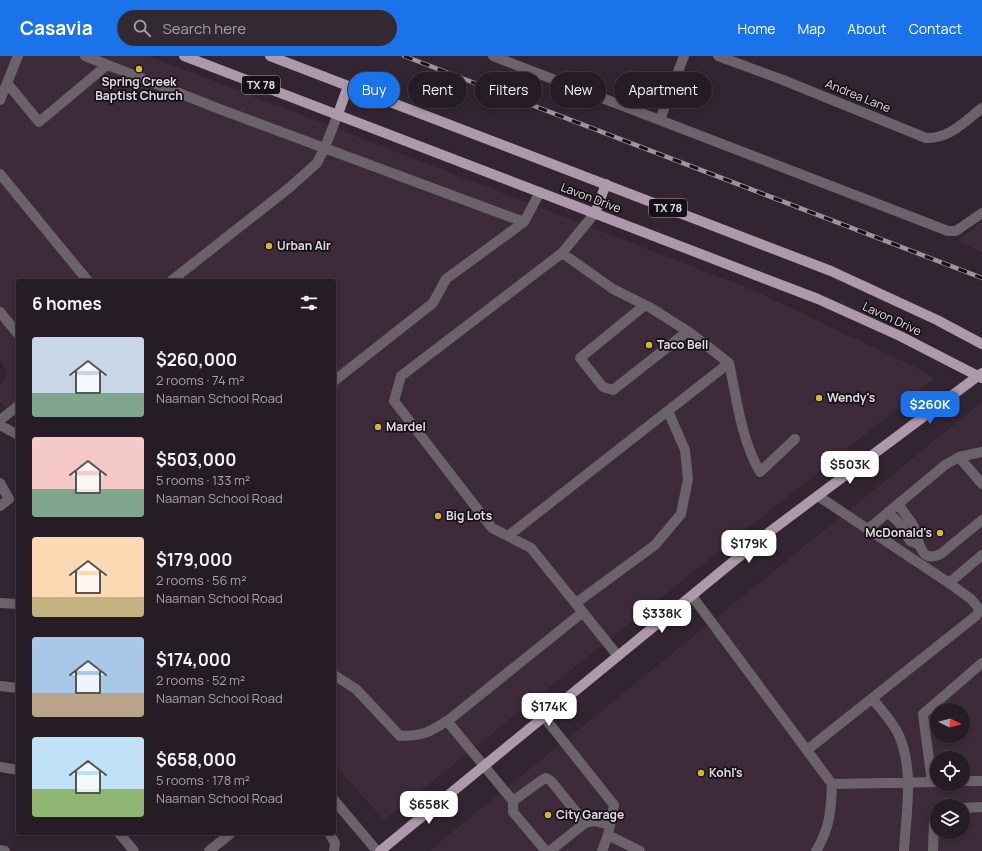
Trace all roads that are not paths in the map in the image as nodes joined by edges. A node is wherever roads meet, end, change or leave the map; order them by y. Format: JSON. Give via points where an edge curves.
{"nodes":[{"id":1,"x":18,"y":56,"type":"edge"},
{"id":2,"x":85,"y":56,"type":"edge"},
{"id":3,"x":184,"y":56,"type":"edge"},
{"id":4,"x":270,"y":56,"type":"edge"},
{"id":5,"x":493,"y":56,"type":"edge"},
{"id":6,"x":684,"y":56,"type":"edge"},
{"id":7,"x":718,"y":56,"type":"edge"},
{"id":8,"x":107,"y":64,"type":"junction"},
{"id":9,"x":7,"y":83,"type":"junction"},
{"id":10,"x":348,"y":86,"type":"joint"},
{"id":11,"x":0,"y":100,"type":"edge"},
{"id":12,"x":400,"y":106,"type":"edge"},
{"id":13,"x":982,"y":108,"type":"edge"},
{"id":14,"x":338,"y":114,"type":"junction"},
{"id":15,"x":660,"y":120,"type":"junction"},
{"id":16,"x":325,"y":147,"type":"junction"},
{"id":17,"x":0,"y":174,"type":"edge"},
{"id":18,"x":606,"y":184,"type":"junction"},
{"id":19,"x":540,"y":192,"type":"junction"},
{"id":20,"x":595,"y":213,"type":"junction"},
{"id":21,"x":982,"y":213,"type":"edge"},
{"id":22,"x":524,"y":222,"type":"junction"},
{"id":23,"x":562,"y":253,"type":"junction"},
{"id":24,"x":86,"y":279,"type":"edge"},
{"id":25,"x":174,"y":279,"type":"edge"},
{"id":26,"x":645,"y":305,"type":"junction"},
{"id":27,"x":0,"y":312,"type":"edge"},
{"id":28,"x":688,"y":331,"type":"junction"},
{"id":29,"x":16,"y":332,"type":"edge"},
{"id":30,"x":982,"y":344,"type":"edge"},
{"id":31,"x":729,"y":363,"type":"junction"},
{"id":32,"x":981,"y":374,"type":"edge"},
{"id":33,"x":336,"y":379,"type":"edge"},
{"id":34,"x":16,"y":408,"type":"edge"},
{"id":35,"x":668,"y":411,"type":"junction"},
{"id":36,"x":0,"y":420,"type":"edge"},
{"id":37,"x":0,"y":425,"type":"edge"},
{"id":38,"x":16,"y":435,"type":"edge"},
{"id":39,"x":795,"y":439,"type":"dead end"},
{"id":40,"x":982,"y":452,"type":"edge"},
{"id":41,"x":959,"y":457,"type":"junction"},
{"id":42,"x":0,"y":483,"type":"edge"},
{"id":43,"x":982,"y":484,"type":"edge"},
{"id":44,"x":818,"y":496,"type":"junction"},
{"id":45,"x":898,"y":504,"type":"junction"},
{"id":46,"x":0,"y":506,"type":"edge"},
{"id":47,"x":888,"y":512,"type":"junction"},
{"id":48,"x":982,"y":520,"type":"edge"},
{"id":49,"x":868,"y":529,"type":"junction"},
{"id":50,"x":508,"y":536,"type":"junction"},
{"id":51,"x":918,"y":544,"type":"junction"},
{"id":52,"x":982,"y":555,"type":"edge"},
{"id":53,"x":949,"y":583,"type":"junction"},
{"id":54,"x":692,"y":596,"type":"junction"},
{"id":55,"x":0,"y":603,"type":"edge"},
{"id":56,"x":576,"y":603,"type":"junction"},
{"id":57,"x":16,"y":604,"type":"edge"},
{"id":58,"x":583,"y":612,"type":"junction"},
{"id":59,"x":618,"y":656,"type":"junction"},
{"id":60,"x":982,"y":663,"type":"edge"},
{"id":61,"x":336,"y":676,"type":"edge"},
{"id":62,"x":0,"y":686,"type":"edge"},
{"id":63,"x":16,"y":688,"type":"edge"},
{"id":64,"x":872,"y":698,"type":"junction"},
{"id":65,"x":544,"y":716,"type":"junction"},
{"id":66,"x":447,"y":721,"type":"junction"},
{"id":67,"x":807,"y":750,"type":"junction"},
{"id":68,"x":930,"y":754,"type":"edge"},
{"id":69,"x":484,"y":766,"type":"junction"},
{"id":70,"x":0,"y":767,"type":"edge"},
{"id":71,"x":16,"y":770,"type":"edge"},
{"id":72,"x":970,"y":781,"type":"edge"},
{"id":73,"x":982,"y":781,"type":"edge"},
{"id":74,"x":907,"y":782,"type":"junction"},
{"id":75,"x":930,"y":782,"type":"edge"},
{"id":76,"x":832,"y":784,"type":"junction"},
{"id":77,"x":336,"y":802,"type":"edge"},
{"id":78,"x":513,"y":802,"type":"junction"},
{"id":79,"x":982,"y":807,"type":"edge"},
{"id":80,"x":970,"y":808,"type":"edge"},
{"id":81,"x":584,"y":823,"type":"junction"},
{"id":82,"x":609,"y":830,"type":"junction"},
{"id":83,"x":121,"y":835,"type":"edge"},
{"id":84,"x":229,"y":835,"type":"edge"},
{"id":85,"x":330,"y":835,"type":"edge"},
{"id":86,"x":933,"y":839,"type":"edge"},
{"id":87,"x":0,"y":850,"type":"edge"},
{"id":88,"x":5,"y":851,"type":"edge"},
{"id":89,"x":134,"y":851,"type":"edge"},
{"id":90,"x":209,"y":851,"type":"edge"},
{"id":91,"x":334,"y":851,"type":"edge"},
{"id":92,"x":377,"y":851,"type":"edge"},
{"id":93,"x":380,"y":851,"type":"edge"},
{"id":94,"x":549,"y":851,"type":"edge"},
{"id":95,"x":602,"y":851,"type":"edge"},
{"id":96,"x":640,"y":851,"type":"edge"},
{"id":97,"x":816,"y":851,"type":"edge"},
{"id":98,"x":904,"y":851,"type":"edge"},
{"id":99,"x":933,"y":851,"type":"edge"}],
"edges":[{"from":1,"to":9,"type":"street"},
{"from":2,"to":8,"type":"street"},
{"from":3,"to":14,"type":"main road","name":"Lavon Drive","number":"TX 78"},
{"from":4,"to":10,"type":"main road","name":"Lavon Drive","number":"TX 78"},
{"from":5,"to":15,"type":"street"},
{"from":6,"to":15,"type":"street"},
{"from":7,"to":13,"type":"street","name":"Andrea Lane","via":[[926,138],[938,138],[951,132]]},
{"from":8,"to":9,"type":"street","via":[[39,122]]},
{"from":8,"to":16,"type":"street","via":[[222,110]]},
{"from":9,"to":11,"type":"street"},
{"from":10,"to":14,"type":"main road"},
{"from":12,"to":18,"type":"main road","name":"Lavon Drive","number":"TX 78"},
{"from":14,"to":16,"type":"street"},
{"from":14,"to":19,"type":"main road","name":"Lavon Drive","number":"TX 78"},
{"from":15,"to":21,"type":"street","via":[[948,231],[956,231]]},
{"from":16,"to":22,"type":"street"},
{"from":16,"to":25,"type":"street","via":[[317,163],[289,188]]},
{"from":17,"to":24,"type":"street"},
{"from":18,"to":20,"type":"main road"},
{"from":18,"to":30,"type":"main road","name":"Lavon Drive","number":"TX 78","via":[[831,271]]},
{"from":19,"to":20,"type":"main road","name":"Lavon Drive","number":"TX 78"},
{"from":19,"to":22,"type":"street"},
{"from":20,"to":23,"type":"street"},
{"from":20,"to":32,"type":"main road","name":"Lavon Drive","number":"TX 78","via":[[818,299]]},
{"from":22,"to":33,"type":"street","via":[[446,279],[433,302]]},
{"from":23,"to":26,"type":"street","via":[[613,289]]},
{"from":23,"to":50,"type":"street","via":[[401,376],[394,401],[492,528]]},
{"from":26,"to":28,"type":"street"},
{"from":26,"to":28,"type":"street","via":[[580,358],[603,388],[613,390]]},
{"from":27,"to":29,"type":"street"},
{"from":28,"to":31,"type":"street"},
{"from":31,"to":35,"type":"street"},
{"from":31,"to":39,"type":"street","via":[[750,455],[760,472]]},
{"from":32,"to":44,"type":"main road"},
{"from":34,"to":36,"type":"street"},
{"from":35,"to":50,"type":"street"},
{"from":35,"to":56,"type":"street","via":[[685,450],[688,479],[681,514],[655,545]]},
{"from":37,"to":38,"type":"street"},
{"from":40,"to":41,"type":"street"},
{"from":41,"to":43,"type":"street"},
{"from":41,"to":45,"type":"street","via":[[945,465]]},
{"from":42,"to":46,"type":"street","via":[[10,499]]},
{"from":44,"to":49,"type":"street"},
{"from":44,"to":54,"type":"main road","via":[[768,533]]},
{"from":45,"to":47,"type":"street"},
{"from":45,"to":51,"type":"street","via":[[914,528]]},
{"from":47,"to":49,"type":"street"},
{"from":47,"to":51,"type":"street","via":[[910,541]]},
{"from":48,"to":51,"type":"street","via":[[938,555],[923,552]]},
{"from":49,"to":53,"type":"street"},
{"from":50,"to":56,"type":"street","via":[[531,548]]},
{"from":52,"to":53,"type":"street"},
{"from":53,"to":64,"type":"street","via":[[971,599],[979,609],[977,615]]},
{"from":54,"to":59,"type":"main road"},
{"from":54,"to":67,"type":"street"},
{"from":55,"to":57,"type":"street"},
{"from":56,"to":58,"type":"street"},
{"from":58,"to":59,"type":"street"},
{"from":58,"to":66,"type":"street"},
{"from":59,"to":65,"type":"main road"},
{"from":60,"to":68,"type":"street","via":[[923,714]]},
{"from":61,"to":66,"type":"street","via":[[356,689],[400,736],[418,736]]},
{"from":62,"to":63,"type":"street"},
{"from":64,"to":67,"type":"street"},
{"from":64,"to":74,"type":"street","via":[[900,736],[906,755]]},
{"from":65,"to":69,"type":"main road"},
{"from":65,"to":82,"type":"street","via":[[614,805]]},
{"from":66,"to":69,"type":"street"},
{"from":67,"to":76,"type":"street"},
{"from":69,"to":78,"type":"street"},
{"from":69,"to":93,"type":"main road"},
{"from":70,"to":71,"type":"street"},
{"from":72,"to":73,"type":"street"},
{"from":74,"to":75,"type":"street"},
{"from":74,"to":76,"type":"street"},
{"from":74,"to":98,"type":"street"},
{"from":76,"to":97,"type":"street","via":[[830,819]]},
{"from":77,"to":92,"type":"street"},
{"from":78,"to":81,"type":"street","via":[[546,778]]},
{"from":78,"to":94,"type":"street","via":[[513,812],[545,850]]},
{"from":79,"to":80,"type":"street"},
{"from":81,"to":82,"type":"street","via":[[594,821]]},
{"from":81,"to":94,"type":"street"},
{"from":82,"to":95,"type":"street"},
{"from":82,"to":96,"type":"street"},
{"from":83,"to":89,"type":"street"},
{"from":84,"to":90,"type":"street"},
{"from":85,"to":91,"type":"street","via":[[335,843]]},
{"from":86,"to":99,"type":"street"},
{"from":87,"to":88,"type":"street"}]}
